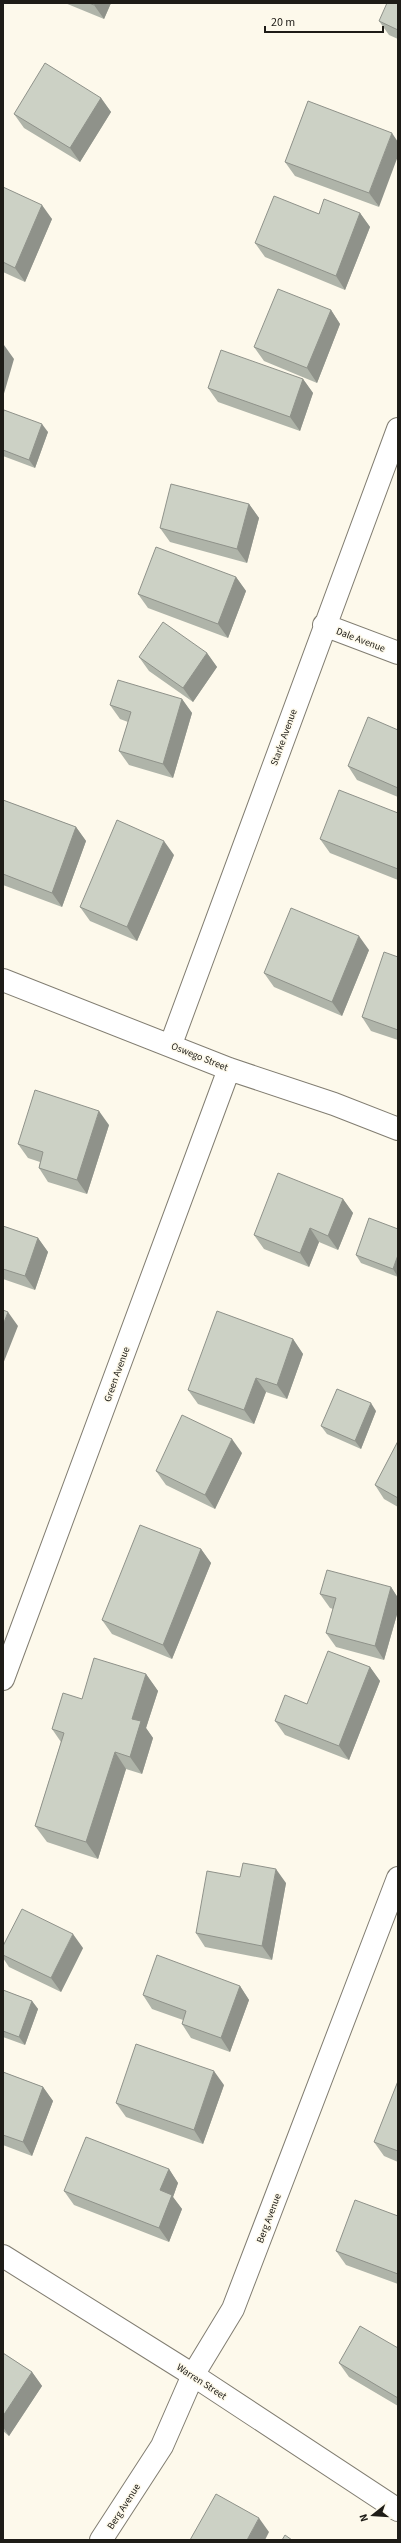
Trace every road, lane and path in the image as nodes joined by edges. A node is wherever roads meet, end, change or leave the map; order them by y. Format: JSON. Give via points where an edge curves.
{"nodes":[{"id":1,"x":398,"y":429,"type":"edge"},
{"id":2,"x":324,"y":625,"type":"junction"},
{"id":3,"x":398,"y":653,"type":"edge"},
{"id":4,"x":3,"y":980,"type":"edge"},
{"id":5,"x":171,"y":1044,"type":"junction"},
{"id":6,"x":229,"y":1069,"type":"junction"},
{"id":7,"x":398,"y":1129,"type":"edge"},
{"id":8,"x":3,"y":1679,"type":"edge"},
{"id":9,"x":398,"y":1878,"type":"edge"},
{"id":10,"x":3,"y":2256,"type":"edge"},
{"id":11,"x":193,"y":2375,"type":"junction"},
{"id":12,"x":398,"y":2510,"type":"edge"},
{"id":13,"x":100,"y":2540,"type":"edge"}],
"edges":[{"from":1,"to":2,"type":"street","name":"Starke Avenue"},
{"from":2,"to":3,"type":"street","name":"Dale Avenue"},
{"from":2,"to":5,"type":"street","name":"Starke Avenue"},
{"from":4,"to":5,"type":"street","name":"Oswego Street"},
{"from":5,"to":6,"type":"street","name":"Oswego Street"},
{"from":6,"to":7,"type":"street","name":"Oswego Street","via":[[334,1104]]},
{"from":6,"to":8,"type":"street","name":"Green Avenue"},
{"from":9,"to":11,"type":"street","name":"Berg Avenue","via":[[233,2309]]},
{"from":10,"to":11,"type":"street","name":"Warren Street"},
{"from":11,"to":12,"type":"street","name":"Warren Street"},
{"from":11,"to":13,"type":"street","name":"Berg Avenue","via":[[162,2446]]}]}
